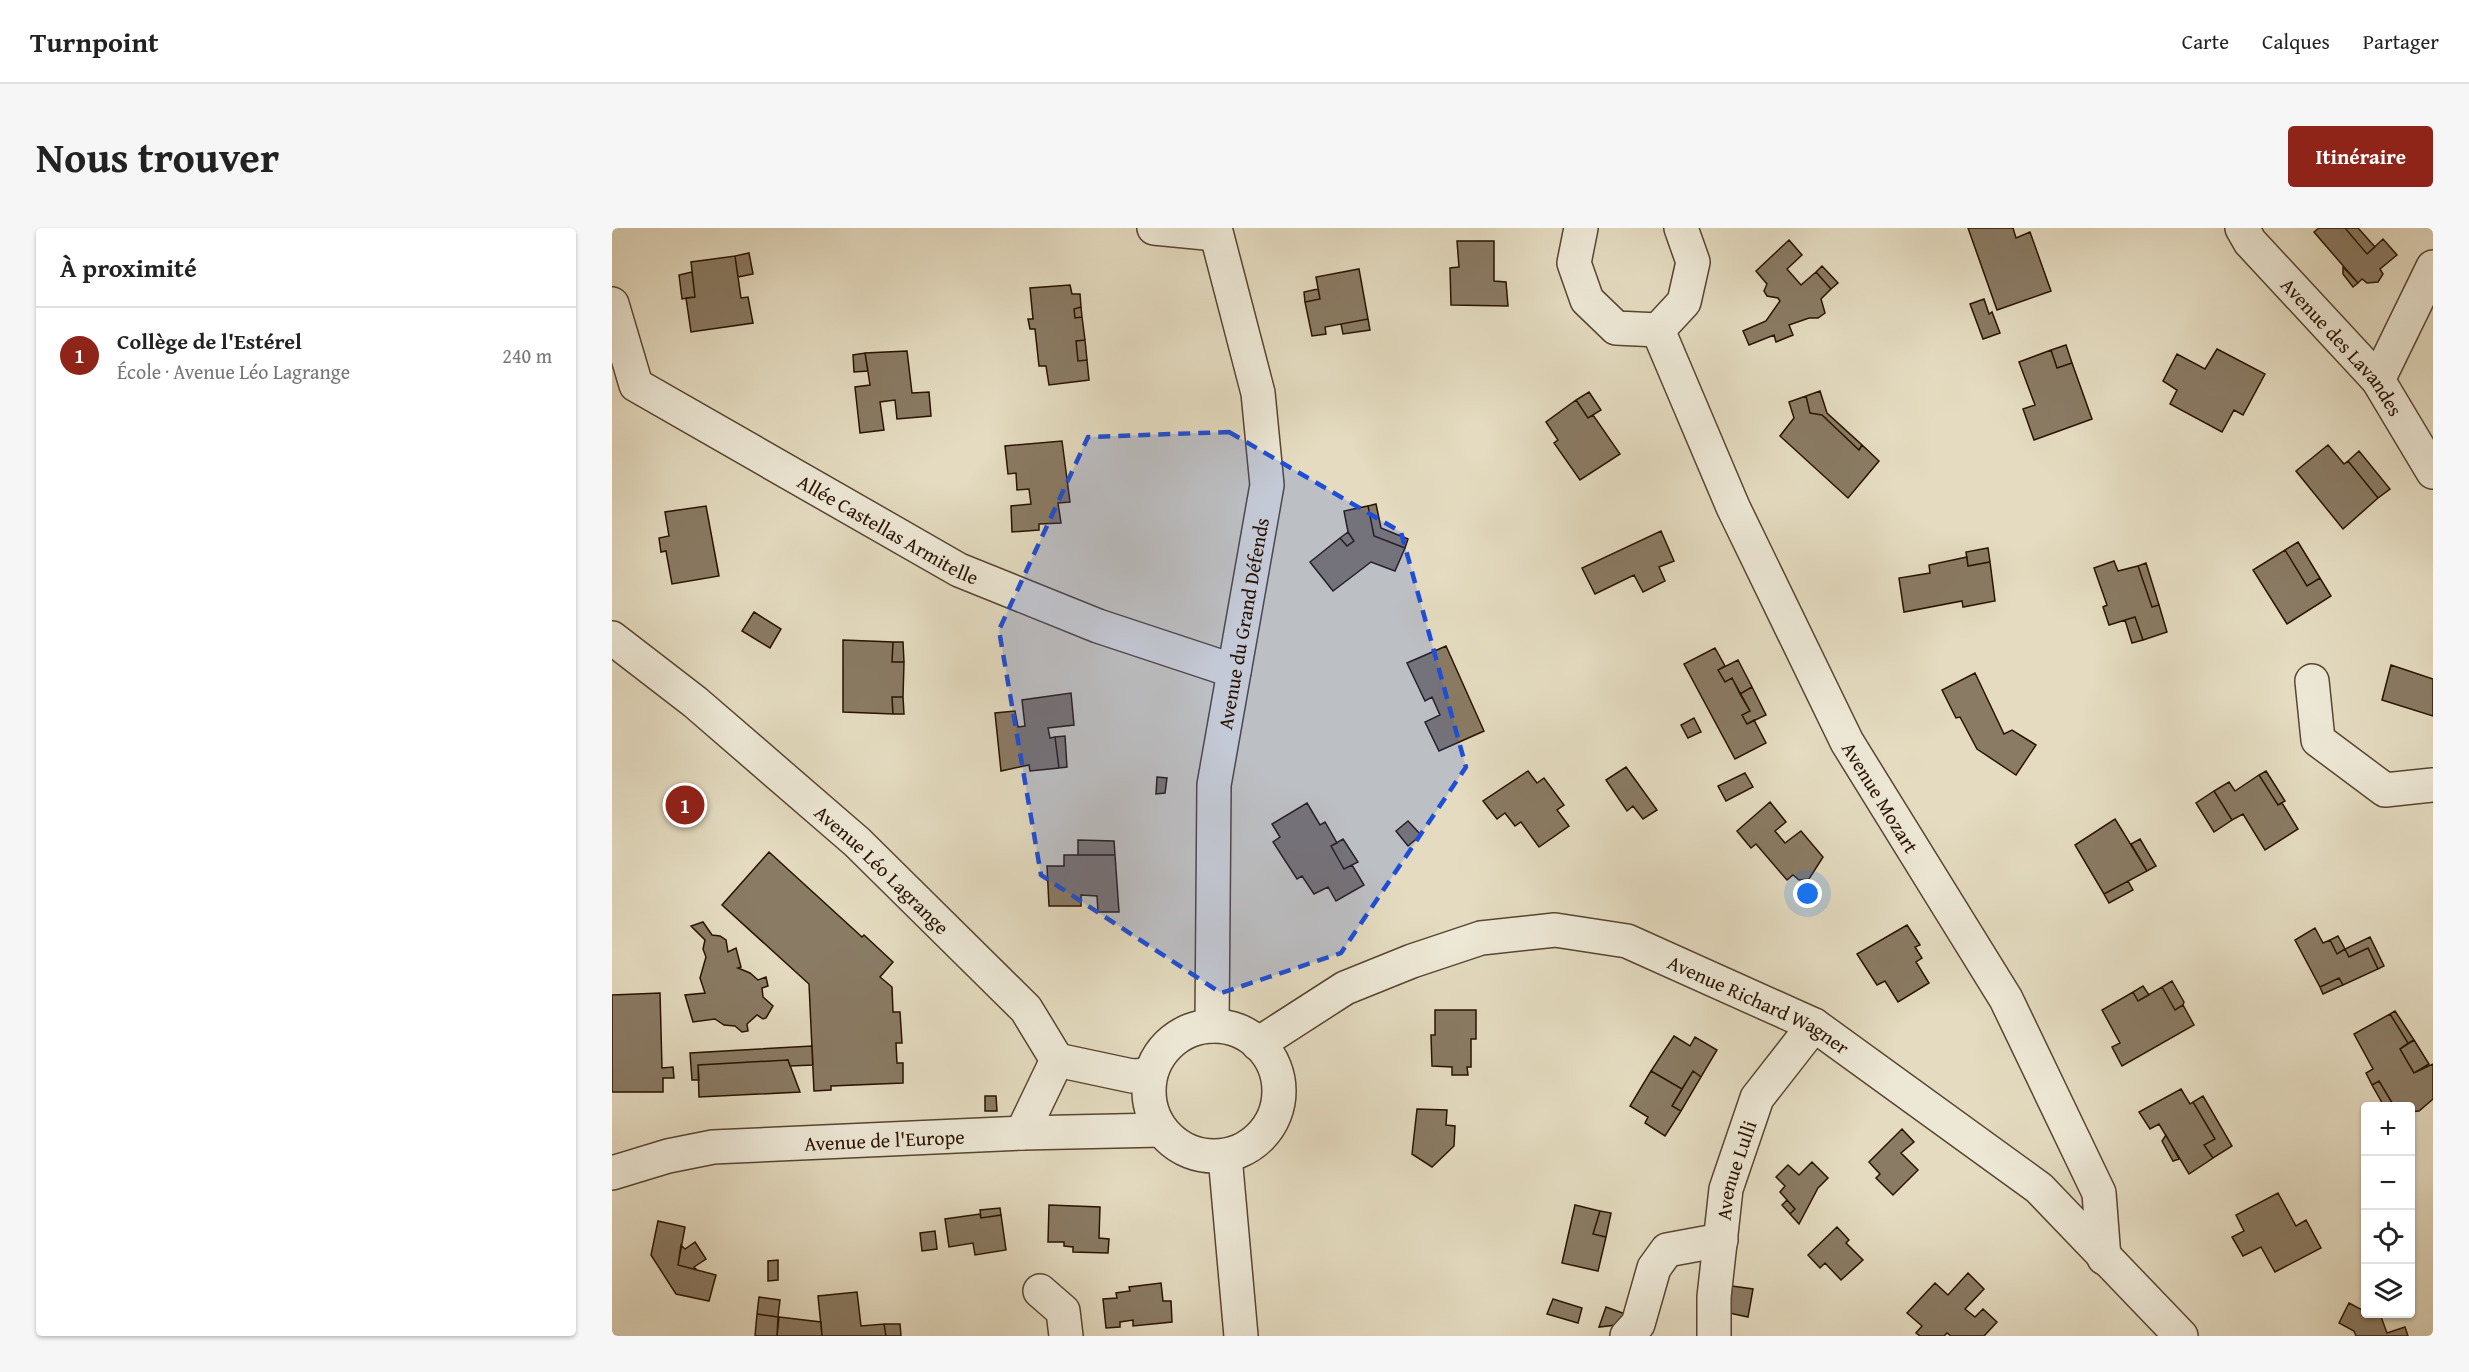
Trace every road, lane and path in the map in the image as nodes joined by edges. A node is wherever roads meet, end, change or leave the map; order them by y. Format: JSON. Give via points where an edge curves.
{"nodes":[{"id":1,"x":1154,"y":228,"type":"edge"},
{"id":2,"x":1581,"y":228,"type":"edge"},
{"id":3,"x":1681,"y":228,"type":"edge"},
{"id":4,"x":2242,"y":228,"type":"edge"},
{"id":5,"x":1215,"y":231,"type":"edge"},
{"id":6,"x":2433,"y":267,"type":"edge"},
{"id":7,"x":612,"y":304,"type":"edge"},
{"id":8,"x":1658,"y":330,"type":"junction"},
{"id":9,"x":2379,"y":380,"type":"junction"},
{"id":10,"x":2433,"y":472,"type":"edge"},
{"id":11,"x":612,"y":638,"type":"edge"},
{"id":12,"x":1234,"y":671,"type":"junction"},
{"id":13,"x":2312,"y":681,"type":"dead end"},
{"id":14,"x":2433,"y":785,"type":"edge"},
{"id":15,"x":1814,"y":1025,"type":"junction"},
{"id":16,"x":1212,"y":1026,"type":"junction"},
{"id":17,"x":1258,"y":1044,"type":"junction"},
{"id":18,"x":1057,"y":1060,"type":"junction"},
{"id":19,"x":1150,"y":1075,"type":"junction"},
{"id":20,"x":1161,"y":1130,"type":"junction"},
{"id":21,"x":1022,"y":1133,"type":"junction"},
{"id":22,"x":1225,"y":1156,"type":"junction"},
{"id":23,"x":612,"y":1173,"type":"edge"},
{"id":24,"x":1721,"y":1240,"type":"junction"},
{"id":25,"x":2104,"y":1258,"type":"junction"},
{"id":26,"x":1040,"y":1291,"type":"dead end"},
{"id":27,"x":1066,"y":1336,"type":"edge"},
{"id":28,"x":1241,"y":1336,"type":"edge"},
{"id":29,"x":1628,"y":1336,"type":"edge"},
{"id":30,"x":1714,"y":1336,"type":"edge"},
{"id":31,"x":2181,"y":1336,"type":"edge"}],
"edges":[{"from":1,"to":5,"type":"street"},
{"from":2,"to":8,"type":"street","via":[[1574,263],[1587,300],[1616,328]]},
{"from":3,"to":8,"type":"street","via":[[1693,262],[1691,272],[1684,302]]},
{"from":4,"to":9,"type":"street","name":"Avenue des Lavandes","via":[[2250,242]]},
{"from":5,"to":12,"type":"street","name":"Avenue du Grand Défends","via":[[1258,393],[1268,485]]},
{"from":6,"to":9,"type":"street"},
{"from":7,"to":12,"type":"street","name":"Allée Castellas Armitelle","via":[[636,385],[959,570],[1098,626]]},
{"from":8,"to":25,"type":"street","name":"Avenue Mozart","via":[[1733,507],[1847,741],[2011,1010],[2099,1193]]},
{"from":9,"to":10,"type":"street","name":"Avenue des Lavandes"},
{"from":11,"to":18,"type":"street","name":"Avenue Léo Lagrange","via":[[695,702],[857,842],[1026,1009]]},
{"from":12,"to":16,"type":"street","name":"Avenue du Grand Défends","via":[[1214,785]]},
{"from":13,"to":14,"type":"street","via":[[2318,740],[2385,790]]},
{"from":15,"to":17,"type":"street","name":"Avenue Richard Wagner","via":[[1627,941],[1555,930],[1481,938],[1412,961],[1345,988]]},
{"from":15,"to":24,"type":"street","name":"Avenue Lulli","via":[[1757,1098],[1726,1189]]},
{"from":15,"to":25,"type":"street","name":"Avenue Richard Wagner","via":[[2039,1188]]},
{"from":16,"to":17,"type":"street","via":[[1245,1034]]},
{"from":16,"to":19,"type":"street","via":[[1173,1040]]},
{"from":17,"to":22,"type":"street","via":[[1276,1074],[1276,1110],[1269,1127],[1257,1140]]},
{"from":18,"to":19,"type":"street","via":[[1132,1076]]},
{"from":18,"to":21,"type":"street"},
{"from":19,"to":20,"type":"street","via":[[1148,1094]]},
{"from":20,"to":21,"type":"street","name":"Avenue de l'Europe"},
{"from":20,"to":22,"type":"street","via":[[1196,1154]]},
{"from":21,"to":23,"type":"street","name":"Avenue de l'Europe","via":[[713,1147]]},
{"from":22,"to":28,"type":"street"},
{"from":24,"to":29,"type":"street","via":[[1667,1250],[1654,1268],[1638,1324]]},
{"from":24,"to":30,"type":"street","name":"Avenue Lulli"},
{"from":25,"to":31,"type":"street","name":"Avenue Richard Wagner"},
{"from":26,"to":27,"type":"street","via":[[1063,1311]]}]}
